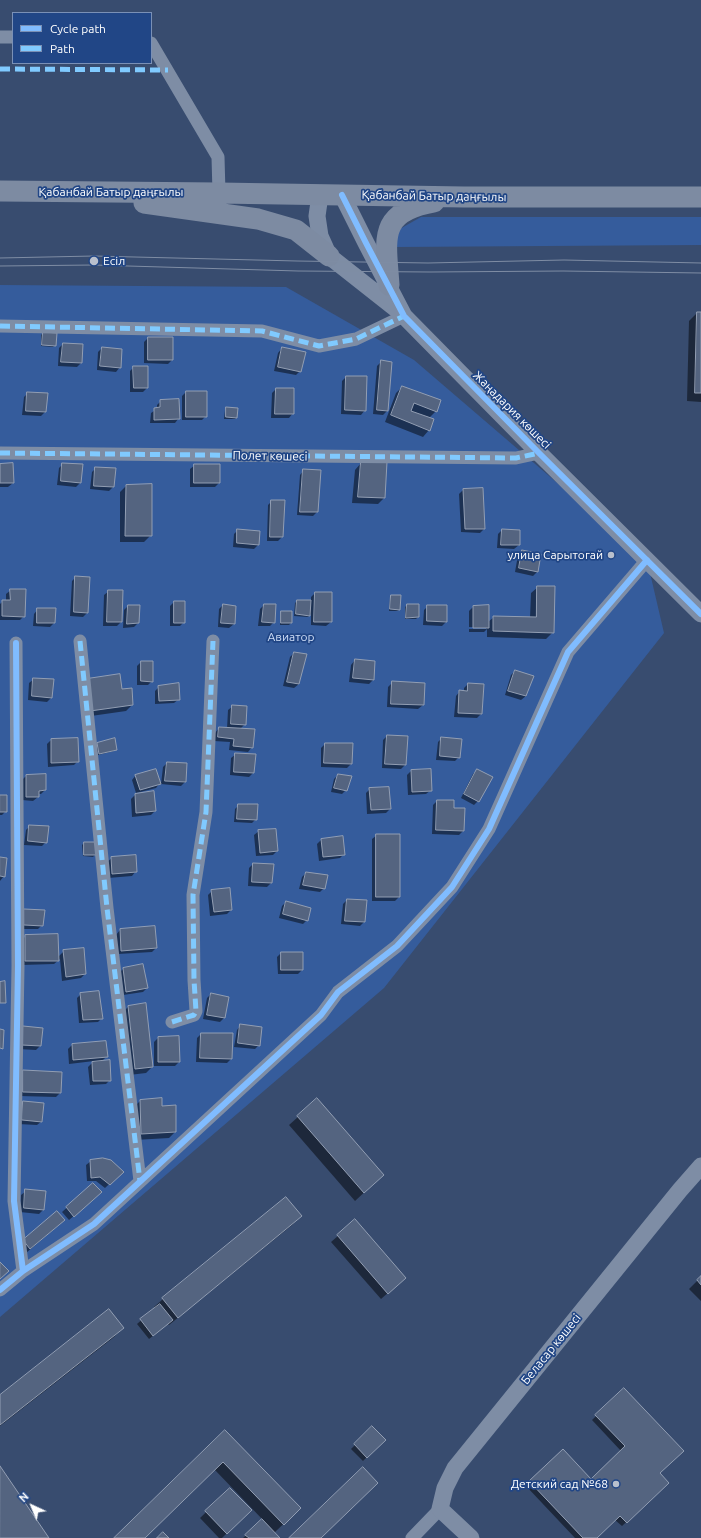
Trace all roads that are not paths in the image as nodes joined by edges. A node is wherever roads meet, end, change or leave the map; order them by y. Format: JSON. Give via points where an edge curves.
{"nodes":[{"id":1,"x":0,"y":37,"type":"edge"},
{"id":2,"x":12,"y":37,"type":"edge"},
{"id":3,"x":152,"y":45,"type":"edge"},
{"id":4,"x":0,"y":191,"type":"edge"},
{"id":5,"x":42,"y":192,"type":"junction"},
{"id":6,"x":219,"y":193,"type":"junction"},
{"id":7,"x":320,"y":195,"type":"junction"},
{"id":8,"x":342,"y":195,"type":"junction"},
{"id":9,"x":464,"y":197,"type":"junction"},
{"id":10,"x":701,"y":197,"type":"edge"},
{"id":11,"x":329,"y":256,"type":"junction"},
{"id":12,"x":389,"y":285,"type":"junction"},
{"id":13,"x":404,"y":316,"type":"junction"},
{"id":14,"x":0,"y":326,"type":"edge"},
{"id":15,"x":0,"y":453,"type":"edge"},
{"id":16,"x":539,"y":453,"type":"junction"},
{"id":17,"x":647,"y":560,"type":"junction"},
{"id":18,"x":701,"y":614,"type":"edge"},
{"id":19,"x":80,"y":641,"type":"dead end"},
{"id":20,"x":213,"y":641,"type":"dead end"},
{"id":21,"x":16,"y":644,"type":"dead end"},
{"id":22,"x":172,"y":1022,"type":"dead end"},
{"id":23,"x":701,"y":1166,"type":"edge"},
{"id":24,"x":140,"y":1181,"type":"junction"},
{"id":25,"x":23,"y":1271,"type":"junction"},
{"id":26,"x":0,"y":1290,"type":"edge"},
{"id":27,"x":440,"y":1509,"type":"junction"},
{"id":28,"x":412,"y":1538,"type":"edge"},
{"id":29,"x":471,"y":1538,"type":"edge"}],
"edges":[{"from":1,"to":2,"type":"street"},
{"from":3,"to":6,"type":"street","via":[[218,157]]},
{"from":4,"to":5,"type":"main road","name":"Қабанбай Батыр даңғылы"},
{"from":5,"to":6,"type":"main road","name":"Қабанбай Батыр даңғылы"},
{"from":5,"to":11,"type":"main road","via":[[258,219],[296,230]]},
{"from":6,"to":7,"type":"main road","name":"Қабанбай Батыр даңғылы"},
{"from":7,"to":8,"type":"main road","name":"Қабанбай Батыр даңғылы"},
{"from":7,"to":11,"type":"street","via":[[317,216],[320,236]]},
{"from":8,"to":9,"type":"main road","name":"Қабанбай Батыр даңғылы"},
{"from":8,"to":12,"type":"street","name":"Жаңадария көшесі"},
{"from":9,"to":10,"type":"main road","name":"Қабанбай Батыр даңғылы"},
{"from":9,"to":12,"type":"main road","via":[[416,205],[394,220],[386,238]]},
{"from":11,"to":13,"type":"street"},
{"from":12,"to":13,"type":"street","name":"Жаңадария көшесі"},
{"from":13,"to":14,"type":"street","via":[[356,339],[320,346],[262,331]]},
{"from":13,"to":16,"type":"street","name":"Жаңадария көшесі"},
{"from":15,"to":16,"type":"street","name":"Полет көшесі","via":[[516,458]]},
{"from":16,"to":17,"type":"street","name":"Жаңадария көшесі"},
{"from":17,"to":18,"type":"street","name":"Жаңадария көшесі"},
{"from":17,"to":24,"type":"street","via":[[568,652],[489,829],[452,887],[397,946],[338,992],[321,1015]]},
{"from":19,"to":24,"type":"street","via":[[107,908]]},
{"from":20,"to":22,"type":"street","via":[[206,812],[193,895],[196,1012]]},
{"from":21,"to":25,"type":"street","via":[[18,966],[14,1201]]},
{"from":23,"to":27,"type":"street","name":"Беласар көшесі","via":[[455,1468],[445,1488]]},
{"from":24,"to":25,"type":"street","via":[[94,1224]]},
{"from":25,"to":26,"type":"street"},
{"from":27,"to":28,"type":"street"},
{"from":27,"to":29,"type":"street"}]}
